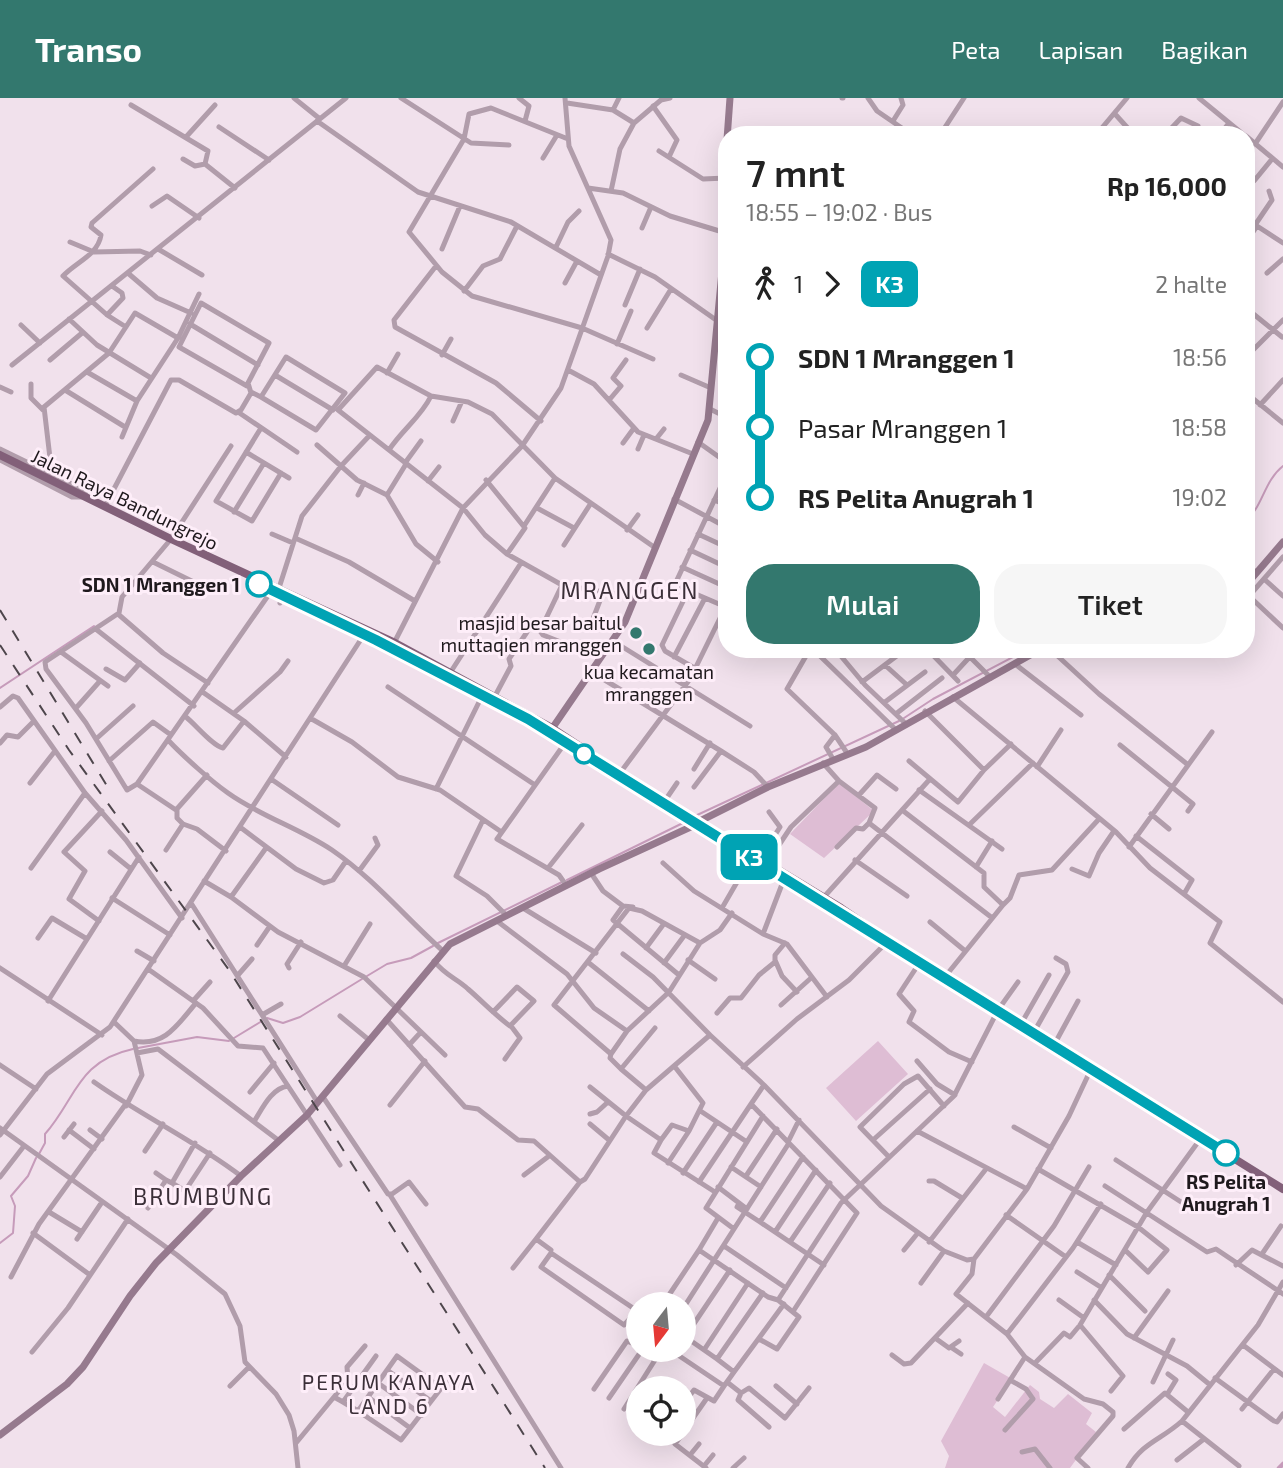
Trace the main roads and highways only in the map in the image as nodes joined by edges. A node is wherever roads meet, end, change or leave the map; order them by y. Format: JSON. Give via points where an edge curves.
{"nodes":[{"id":1,"x":728,"y":99,"type":"edge"},
{"id":2,"x":727,"y":126,"type":"edge"},
{"id":3,"x":718,"y":303,"type":"edge"},
{"id":4,"x":0,"y":457,"type":"edge"},
{"id":5,"x":1283,"y":542,"type":"edge"},
{"id":6,"x":1255,"y":579,"type":"edge"},
{"id":7,"x":393,"y":646,"type":"junction"},
{"id":8,"x":1026,"y":658,"type":"edge"},
{"id":9,"x":511,"y":707,"type":"junction"},
{"id":10,"x":550,"y":730,"type":"junction"},
{"id":11,"x":599,"y":762,"type":"junction"},
{"id":12,"x":692,"y":821,"type":"junction"},
{"id":13,"x":755,"y":858,"type":"junction"},
{"id":14,"x":885,"y":939,"type":"junction"},
{"id":15,"x":1283,"y":1189,"type":"edge"},
{"id":16,"x":0,"y":1435,"type":"edge"}],
"edges":[{"from":1,"to":2,"type":"main road"},
{"from":3,"to":10,"type":"main road","via":[[710,409],[698,442],[613,642]]},
{"from":4,"to":7,"type":"main road","name":"Jalan Raya Bandungrejo"},
{"from":5,"to":6,"type":"main road"},
{"from":7,"to":9,"type":"main road","name":"Jalan Raya Bandungrejo"},
{"from":7,"to":9,"type":"main road","name":"Jalan Raya Bandungrejo"},
{"from":8,"to":12,"type":"main road","via":[[925,712],[901,718],[866,747],[845,749]]},
{"from":9,"to":10,"type":"main road","name":"Jalan Raya Bandungrejo"},
{"from":10,"to":11,"type":"main road","name":"Jalan Raya Bandungrejo"},
{"from":10,"to":11,"type":"main road","name":"Jalan Raya Bandungrejo"},
{"from":11,"to":12,"type":"main road","name":"Jalan Raya Bandungrejo"},
{"from":11,"to":12,"type":"main road","name":"Jalan Raya Bandungrejo"},
{"from":12,"to":13,"type":"main road","name":"Jalan Raya Bandungrejo"},
{"from":12,"to":16,"type":"main road","via":[[438,947],[434,961],[324,1103],[278,1140],[169,1250],[68,1384]]},
{"from":13,"to":14,"type":"main road","name":"Jalan Raya Bandungrejo"},
{"from":13,"to":14,"type":"main road","name":"Jalan Raya Bandungrejo","via":[[870,934]]},
{"from":14,"to":15,"type":"main road","name":"Jalan Raya Bandungrejo"}]}
